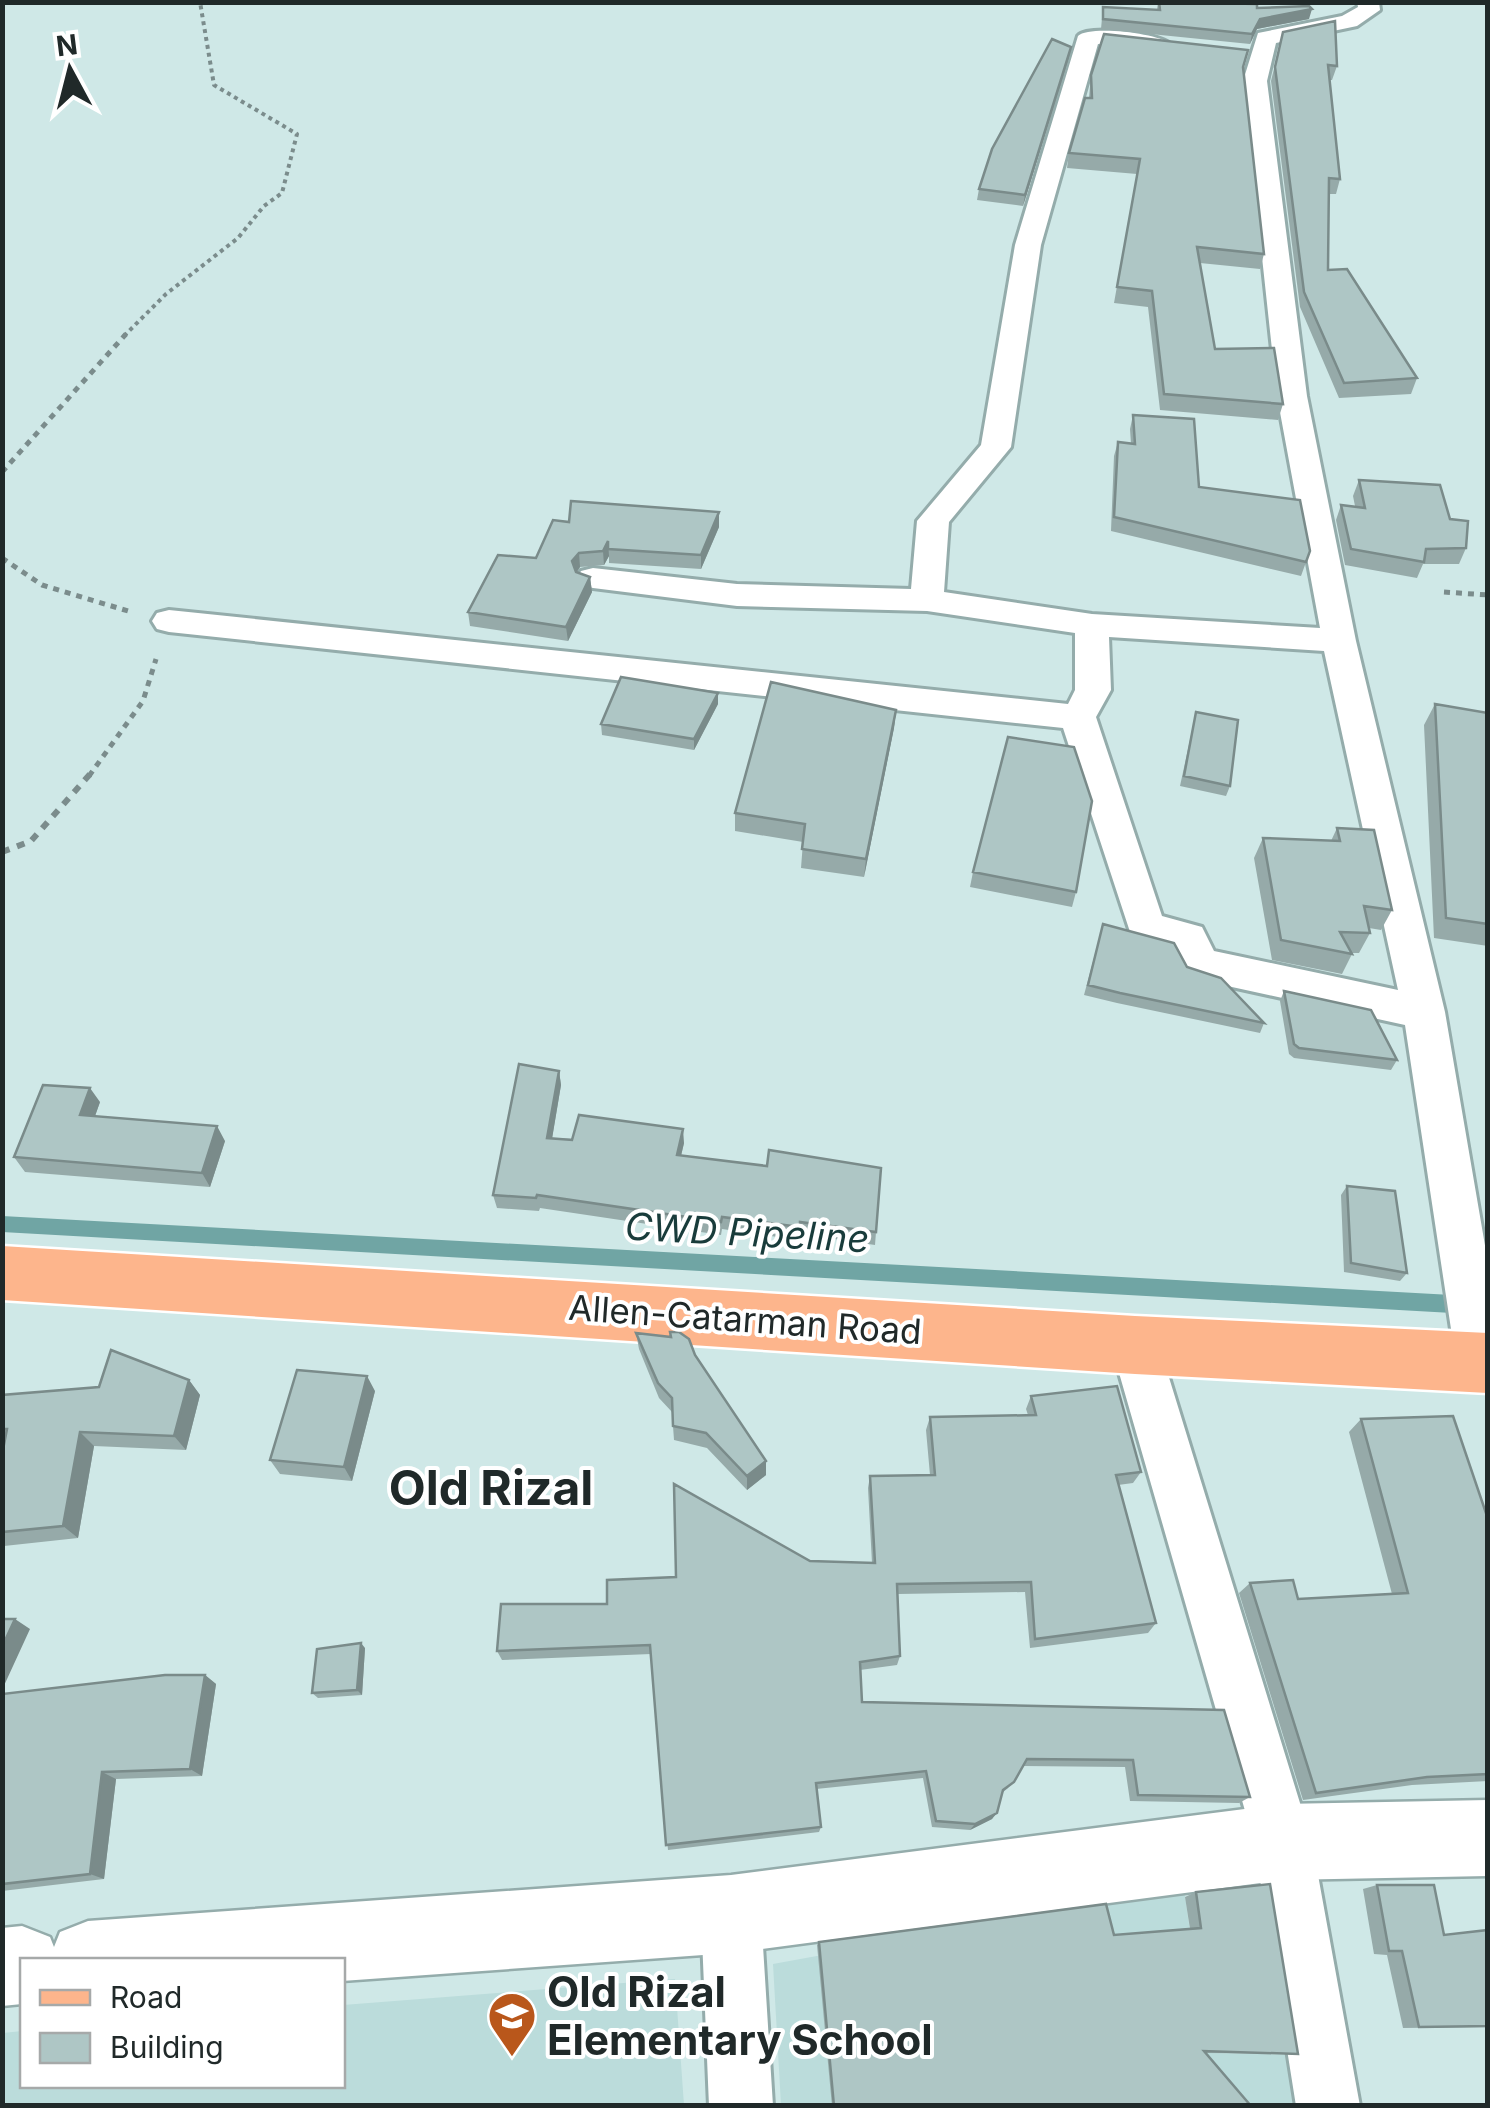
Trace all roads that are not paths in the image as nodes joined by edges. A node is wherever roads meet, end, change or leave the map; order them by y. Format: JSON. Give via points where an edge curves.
{"nodes":[{"id":1,"x":1368,"y":2,"type":"edge"},
{"id":2,"x":1184,"y":47,"type":"edge"},
{"id":3,"x":592,"y":578,"type":"edge"},
{"id":4,"x":927,"y":600,"type":"junction"},
{"id":5,"x":168,"y":621,"type":"road end"},
{"id":6,"x":1092,"y":625,"type":"junction"},
{"id":7,"x":1339,"y":642,"type":"junction"},
{"id":8,"x":1078,"y":716,"type":"junction"},
{"id":9,"x":1424,"y":1012,"type":"junction"},
{"id":10,"x":2,"y":1272,"type":"edge"},
{"id":11,"x":1134,"y":1345,"type":"junction"},
{"id":12,"x":1484,"y":1363,"type":"edge"},
{"id":13,"x":1488,"y":1838,"type":"edge"},
{"id":14,"x":1282,"y":1842,"type":"junction"},
{"id":15,"x":731,"y":1914,"type":"junction"},
{"id":16,"x":116,"y":1958,"type":"edge"},
{"id":17,"x":741,"y":2106,"type":"edge"},
{"id":18,"x":1328,"y":2106,"type":"edge"}],
"edges":[{"from":1,"to":7,"type":"street","via":[[1368,10],[1349,21],[1266,38],[1251,55],[1292,396]]},
{"from":2,"to":4,"type":"street","via":[[1088,36],[1028,244],[996,447],[933,521]]},
{"from":3,"to":4,"type":"street","via":[[737,595]]},
{"from":4,"to":6,"type":"street"},
{"from":5,"to":8,"type":"street"},
{"from":6,"to":7,"type":"street"},
{"from":6,"to":8,"type":"street","via":[[1093,690]]},
{"from":7,"to":9,"type":"street"},
{"from":8,"to":9,"type":"street","via":[[1146,928],[1188,938],[1200,964]]},
{"from":9,"to":12,"type":"street"},
{"from":10,"to":11,"type":"main road","name":"Allen-Catarman Road"},
{"from":11,"to":12,"type":"main road","name":"Allen-Catarman Road"},
{"from":11,"to":14,"type":"street"},
{"from":13,"to":14,"type":"street"},
{"from":14,"to":15,"type":"street"},
{"from":14,"to":18,"type":"street"},
{"from":15,"to":16,"type":"street"},
{"from":15,"to":17,"type":"street"}]}
